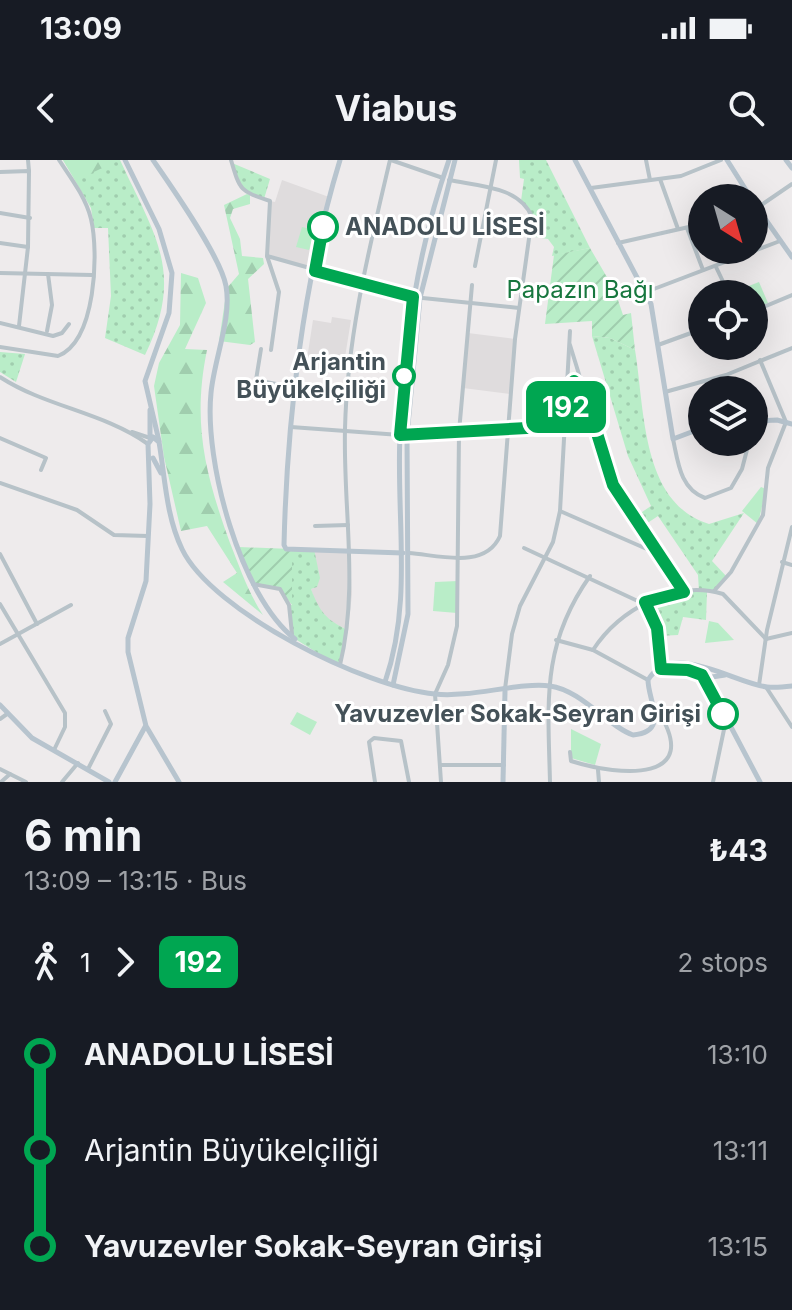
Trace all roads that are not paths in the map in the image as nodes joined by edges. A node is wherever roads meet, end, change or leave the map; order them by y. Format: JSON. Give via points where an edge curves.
{"nodes":[{"id":1,"x":28,"y":160,"type":"edge"},
{"id":2,"x":59,"y":160,"type":"edge"},
{"id":3,"x":125,"y":160,"type":"edge"},
{"id":4,"x":153,"y":160,"type":"edge"},
{"id":5,"x":231,"y":160,"type":"edge"},
{"id":6,"x":340,"y":160,"type":"edge"},
{"id":7,"x":390,"y":160,"type":"edge"},
{"id":8,"x":449,"y":160,"type":"edge"},
{"id":9,"x":455,"y":160,"type":"edge"},
{"id":10,"x":496,"y":160,"type":"edge"},
{"id":11,"x":575,"y":160,"type":"edge"},
{"id":12,"x":646,"y":160,"type":"edge"},
{"id":13,"x":724,"y":160,"type":"edge"},
{"id":14,"x":786,"y":160,"type":"edge"},
{"id":15,"x":792,"y":168,"type":"edge"},
{"id":16,"x":29,"y":171,"type":"junction"},
{"id":17,"x":0,"y":172,"type":"edge"},
{"id":18,"x":446,"y":179,"type":"junction"},
{"id":19,"x":660,"y":179,"type":"junction"},
{"id":20,"x":650,"y":180,"type":"junction"},
{"id":21,"x":741,"y":184,"type":"edge"},
{"id":22,"x":792,"y":184,"type":"edge"},
{"id":23,"x":588,"y":188,"type":"junction"},
{"id":24,"x":493,"y":189,"type":"junction"},
{"id":25,"x":768,"y":199,"type":"edge"},
{"id":26,"x":0,"y":213,"type":"edge"},
{"id":27,"x":30,"y":218,"type":"junction"},
{"id":28,"x":768,"y":225,"type":"edge"},
{"id":29,"x":687,"y":228,"type":"joint"},
{"id":30,"x":678,"y":229,"type":"junction"},
{"id":31,"x":780,"y":241,"type":"junction"},
{"id":32,"x":0,"y":243,"type":"edge"},
{"id":33,"x":618,"y":243,"type":"junction"},
{"id":34,"x":28,"y":247,"type":"junction"},
{"id":35,"x":267,"y":256,"type":"junction"},
{"id":36,"x":792,"y":257,"type":"edge"},
{"id":37,"x":475,"y":266,"type":"dead end"},
{"id":38,"x":716,"y":267,"type":"junction"},
{"id":39,"x":315,"y":271,"type":"junction"},
{"id":40,"x":703,"y":272,"type":"junction"},
{"id":41,"x":0,"y":273,"type":"edge"},
{"id":42,"x":26,"y":274,"type":"junction"},
{"id":43,"x":48,"y":274,"type":"junction"},
{"id":44,"x":92,"y":275,"type":"junction"},
{"id":45,"x":722,"y":280,"type":"edge"},
{"id":46,"x":361,"y":284,"type":"junction"},
{"id":47,"x":472,"y":285,"type":"dead end"},
{"id":48,"x":646,"y":292,"type":"junction"},
{"id":49,"x":792,"y":295,"type":"edge"},
{"id":50,"x":416,"y":297,"type":"junction"},
{"id":51,"x":470,"y":303,"type":"junction"},
{"id":52,"x":768,"y":305,"type":"edge"},
{"id":53,"x":519,"y":308,"type":"junction"},
{"id":54,"x":0,"y":323,"type":"edge"},
{"id":55,"x":69,"y":324,"type":"dead end"},
{"id":56,"x":19,"y":326,"type":"junction"},
{"id":57,"x":570,"y":331,"type":"dead end"},
{"id":58,"x":47,"y":332,"type":"junction"},
{"id":59,"x":688,"y":334,"type":"edge"},
{"id":60,"x":569,"y":343,"type":"junction"},
{"id":61,"x":658,"y":345,"type":"junction"},
{"id":62,"x":0,"y":347,"type":"edge"},
{"id":63,"x":792,"y":348,"type":"edge"},
{"id":64,"x":261,"y":349,"type":"dead end"},
{"id":65,"x":271,"y":350,"type":"dead end"},
{"id":66,"x":760,"y":361,"type":"junction"},
{"id":67,"x":0,"y":377,"type":"edge"},
{"id":68,"x":296,"y":388,"type":"junction"},
{"id":69,"x":567,"y":392,"type":"junction"},
{"id":70,"x":665,"y":392,"type":"junction"},
{"id":71,"x":586,"y":393,"type":"junction"},
{"id":72,"x":151,"y":409,"type":"junction"},
{"id":73,"x":768,"y":422,"type":"edge"},
{"id":74,"x":789,"y":423,"type":"edge"},
{"id":75,"x":564,"y":426,"type":"junction"},
{"id":76,"x":290,"y":427,"type":"junction"},
{"id":77,"x":508,"y":429,"type":"junction"},
{"id":78,"x":345,"y":431,"type":"junction"},
{"id":79,"x":459,"y":432,"type":"junction"},
{"id":80,"x":688,"y":433,"type":"edge"},
{"id":81,"x":403,"y":435,"type":"junction"},
{"id":82,"x":0,"y":438,"type":"edge"},
{"id":83,"x":673,"y":439,"type":"junction"},
{"id":84,"x":149,"y":441,"type":"junction"},
{"id":85,"x":159,"y":442,"type":"junction"},
{"id":86,"x":148,"y":452,"type":"junction"},
{"id":87,"x":160,"y":454,"type":"junction"},
{"id":88,"x":745,"y":456,"type":"edge"},
{"id":89,"x":155,"y":461,"type":"junction"},
{"id":90,"x":41,"y":470,"type":"dead end"},
{"id":91,"x":148,"y":472,"type":"junction"},
{"id":92,"x":164,"y":478,"type":"junction"},
{"id":93,"x":0,"y":483,"type":"edge"},
{"id":94,"x":560,"y":511,"type":"junction"},
{"id":95,"x":348,"y":525,"type":"junction"},
{"id":96,"x":315,"y":526,"type":"dead end"},
{"id":97,"x":792,"y":527,"type":"edge"},
{"id":98,"x":148,"y":536,"type":"junction"},
{"id":99,"x":524,"y":548,"type":"dead end"},
{"id":100,"x":349,"y":549,"type":"junction"},
{"id":101,"x":405,"y":553,"type":"junction"},
{"id":102,"x":0,"y":554,"type":"edge"},
{"id":103,"x":658,"y":554,"type":"junction"},
{"id":104,"x":459,"y":557,"type":"junction"},
{"id":105,"x":546,"y":558,"type":"junction"},
{"id":106,"x":782,"y":562,"type":"junction"},
{"id":107,"x":792,"y":565,"type":"edge"},
{"id":108,"x":590,"y":576,"type":"junction"},
{"id":109,"x":252,"y":584,"type":"junction"},
{"id":110,"x":714,"y":591,"type":"junction"},
{"id":111,"x":684,"y":592,"type":"junction"},
{"id":112,"x":644,"y":602,"type":"junction"},
{"id":113,"x":0,"y":604,"type":"edge"},
{"id":114,"x":71,"y":605,"type":"dead end"},
{"id":115,"x":37,"y":624,"type":"junction"},
{"id":116,"x":792,"y":633,"type":"edge"},
{"id":117,"x":17,"y":635,"type":"junction"},
{"id":118,"x":292,"y":637,"type":"junction"},
{"id":119,"x":766,"y":639,"type":"junction"},
{"id":120,"x":556,"y":640,"type":"junction"},
{"id":121,"x":0,"y":644,"type":"edge"},
{"id":122,"x":308,"y":649,"type":"junction"},
{"id":123,"x":593,"y":650,"type":"junction"},
{"id":124,"x":340,"y":667,"type":"junction"},
{"id":125,"x":661,"y":669,"type":"junction"},
{"id":126,"x":730,"y":676,"type":"junction"},
{"id":127,"x":648,"y":680,"type":"junction"},
{"id":128,"x":385,"y":682,"type":"junction"},
{"id":129,"x":708,"y":684,"type":"junction"},
{"id":130,"x":393,"y":685,"type":"junction"},
{"id":131,"x":759,"y":685,"type":"junction"},
{"id":132,"x":548,"y":686,"type":"junction"},
{"id":133,"x":792,"y":686,"type":"edge"},
{"id":134,"x":766,"y":687,"type":"junction"},
{"id":135,"x":505,"y":691,"type":"junction"},
{"id":136,"x":435,"y":694,"type":"junction"},
{"id":137,"x":0,"y":705,"type":"edge"},
{"id":138,"x":105,"y":711,"type":"dead end"},
{"id":139,"x":658,"y":711,"type":"junction"},
{"id":140,"x":7,"y":714,"type":"junction"},
{"id":141,"x":0,"y":719,"type":"edge"},
{"id":142,"x":726,"y":720,"type":"junction"},
{"id":143,"x":146,"y":726,"type":"junction"},
{"id":144,"x":792,"y":727,"type":"edge"},
{"id":145,"x":54,"y":750,"type":"junction"},
{"id":146,"x":570,"y":752,"type":"dead end"},
{"id":147,"x":78,"y":763,"type":"junction"},
{"id":148,"x":440,"y":765,"type":"junction"},
{"id":149,"x":504,"y":765,"type":"junction"},
{"id":150,"x":0,"y":769,"type":"edge"},
{"id":151,"x":88,"y":769,"type":"junction"},
{"id":152,"x":598,"y":770,"type":"junction"},
{"id":153,"x":663,"y":773,"type":"dead end"},
{"id":154,"x":10,"y":774,"type":"junction"},
{"id":155,"x":632,"y":779,"type":"dead end"},
{"id":156,"x":1,"y":782,"type":"edge"},
{"id":157,"x":26,"y":782,"type":"edge"},
{"id":158,"x":62,"y":782,"type":"edge"},
{"id":159,"x":112,"y":782,"type":"edge"},
{"id":160,"x":179,"y":782,"type":"edge"},
{"id":161,"x":375,"y":782,"type":"edge"},
{"id":162,"x":409,"y":782,"type":"edge"},
{"id":163,"x":441,"y":782,"type":"edge"},
{"id":164,"x":503,"y":782,"type":"edge"},
{"id":165,"x":550,"y":782,"type":"edge"},
{"id":166,"x":599,"y":782,"type":"edge"},
{"id":167,"x":713,"y":782,"type":"edge"},
{"id":168,"x":760,"y":782,"type":"edge"}],
"edges":[{"from":1,"to":16,"type":"street"},
{"from":2,"to":44,"type":"street","via":[[90,216]]},
{"from":3,"to":72,"type":"street","via":[[159,229],[172,273],[169,313],[147,369]]},
{"from":4,"to":109,"type":"street","via":[[226,283],[211,386],[210,442],[222,497]]},
{"from":5,"to":35,"type":"street","via":[[239,187],[270,201]]},
{"from":6,"to":39,"type":"street"},
{"from":7,"to":18,"type":"street"},
{"from":7,"to":46,"type":"street"},
{"from":8,"to":18,"type":"street"},
{"from":9,"to":18,"type":"street"},
{"from":10,"to":24,"type":"street"},
{"from":11,"to":23,"type":"street"},
{"from":12,"to":20,"type":"street"},
{"from":13,"to":19,"type":"street"},
{"from":13,"to":21,"type":"street"},
{"from":14,"to":15,"type":"street"},
{"from":16,"to":17,"type":"street"},
{"from":16,"to":27,"type":"street"},
{"from":18,"to":24,"type":"street"},
{"from":18,"to":50,"type":"street"},
{"from":19,"to":20,"type":"street"},
{"from":19,"to":30,"type":"street"},
{"from":20,"to":23,"type":"street"},
{"from":22,"to":25,"type":"street"},
{"from":23,"to":33,"type":"street"},
{"from":24,"to":37,"type":"street"},
{"from":24,"to":53,"type":"street","via":[[510,193],[532,217]]},
{"from":26,"to":27,"type":"street"},
{"from":27,"to":34,"type":"street"},
{"from":28,"to":31,"type":"street"},
{"from":29,"to":30,"type":"street"},
{"from":29,"to":40,"type":"street"},
{"from":30,"to":33,"type":"street"},
{"from":31,"to":36,"type":"street"},
{"from":31,"to":38,"type":"street"},
{"from":32,"to":34,"type":"street"},
{"from":33,"to":48,"type":"street"},
{"from":34,"to":42,"type":"street"},
{"from":35,"to":39,"type":"street"},
{"from":35,"to":65,"type":"street","via":[[279,292]]},
{"from":38,"to":40,"type":"street"},
{"from":38,"to":45,"type":"street"},
{"from":39,"to":46,"type":"street"},
{"from":39,"to":68,"type":"street"},
{"from":40,"to":48,"type":"street"},
{"from":41,"to":42,"type":"street"},
{"from":42,"to":43,"type":"street"},
{"from":42,"to":56,"type":"street"},
{"from":43,"to":44,"type":"street"},
{"from":43,"to":58,"type":"street","via":[[52,305]]},
{"from":44,"to":62,"type":"street","via":[[88,316],[68,351],[49,356]]},
{"from":46,"to":50,"type":"street"},
{"from":46,"to":78,"type":"street","via":[[349,357]]},
{"from":47,"to":51,"type":"street"},
{"from":48,"to":61,"type":"street"},
{"from":49,"to":52,"type":"street"},
{"from":50,"to":51,"type":"street"},
{"from":50,"to":81,"type":"street"},
{"from":51,"to":53,"type":"street"},
{"from":51,"to":79,"type":"street"},
{"from":53,"to":77,"type":"street"},
{"from":54,"to":56,"type":"street"},
{"from":55,"to":58,"type":"street","via":[[58,335]]},
{"from":56,"to":58,"type":"street"},
{"from":57,"to":60,"type":"street"},
{"from":59,"to":61,"type":"street"},
{"from":60,"to":69,"type":"street"},
{"from":60,"to":71,"type":"street"},
{"from":61,"to":70,"type":"street"},
{"from":63,"to":66,"type":"street"},
{"from":64,"to":68,"type":"street","via":[[256,380]]},
{"from":66,"to":70,"type":"street"},
{"from":66,"to":74,"type":"street"},
{"from":67,"to":84,"type":"street","via":[[31,395]]},
{"from":68,"to":76,"type":"street"},
{"from":69,"to":71,"type":"street","via":[[574,381]]},
{"from":69,"to":75,"type":"street"},
{"from":70,"to":83,"type":"street"},
{"from":71,"to":103,"type":"street","via":[[613,485]]},
{"from":72,"to":84,"type":"street"},
{"from":72,"to":85,"type":"street"},
{"from":73,"to":74,"type":"street"},
{"from":74,"to":110,"type":"street","via":[[768,468],[763,515]]},
{"from":75,"to":77,"type":"street"},
{"from":75,"to":94,"type":"street"},
{"from":76,"to":78,"type":"street"},
{"from":76,"to":100,"type":"street","via":[[286,549]]},
{"from":77,"to":79,"type":"street"},
{"from":77,"to":104,"type":"street","via":[[500,536],[486,554]]},
{"from":78,"to":81,"type":"street"},
{"from":78,"to":95,"type":"street"},
{"from":79,"to":81,"type":"street"},
{"from":79,"to":104,"type":"street"},
{"from":80,"to":83,"type":"street"},
{"from":81,"to":101,"type":"street"},
{"from":82,"to":90,"type":"street","via":[[46,458]]},
{"from":83,"to":88,"type":"street","via":[[687,487],[705,498],[731,488]]},
{"from":84,"to":85,"type":"street","via":[[156,437]]},
{"from":84,"to":86,"type":"street"},
{"from":85,"to":87,"type":"street"},
{"from":86,"to":89,"type":"street"},
{"from":86,"to":91,"type":"street"},
{"from":87,"to":89,"type":"street"},
{"from":87,"to":92,"type":"street"},
{"from":89,"to":91,"type":"street"},
{"from":89,"to":92,"type":"street"},
{"from":91,"to":98,"type":"street"},
{"from":92,"to":122,"type":"street","via":[[177,537],[194,568],[256,618]]},
{"from":93,"to":98,"type":"street","via":[[77,510],[114,535]]},
{"from":94,"to":103,"type":"street"},
{"from":94,"to":105,"type":"street"},
{"from":95,"to":96,"type":"street"},
{"from":95,"to":100,"type":"street"},
{"from":97,"to":106,"type":"street"},
{"from":98,"to":143,"type":"street","via":[[145,589],[128,646]]},
{"from":99,"to":105,"type":"street"},
{"from":100,"to":101,"type":"street"},
{"from":100,"to":124,"type":"street","via":[[351,604]]},
{"from":101,"to":104,"type":"street"},
{"from":101,"to":128,"type":"street","via":[[402,612]]},
{"from":101,"to":130,"type":"street","via":[[408,614]]},
{"from":102,"to":115,"type":"street"},
{"from":103,"to":111,"type":"street"},
{"from":104,"to":136,"type":"street","via":[[457,626]]},
{"from":105,"to":108,"type":"street"},
{"from":105,"to":135,"type":"street","via":[[520,606]]},
{"from":106,"to":107,"type":"street"},
{"from":106,"to":119,"type":"street"},
{"from":108,"to":112,"type":"street"},
{"from":108,"to":120,"type":"street","via":[[563,618]]},
{"from":109,"to":118,"type":"street"},
{"from":109,"to":118,"type":"street","via":[[280,589],[289,605]]},
{"from":110,"to":111,"type":"street"},
{"from":110,"to":119,"type":"street","via":[[737,605]]},
{"from":111,"to":112,"type":"street"},
{"from":112,"to":123,"type":"street"},
{"from":112,"to":125,"type":"street","via":[[658,636]]},
{"from":113,"to":117,"type":"street"},
{"from":114,"to":115,"type":"street"},
{"from":115,"to":117,"type":"street"},
{"from":116,"to":119,"type":"street"},
{"from":117,"to":121,"type":"street"},
{"from":117,"to":145,"type":"street","via":[[65,713]]},
{"from":118,"to":122,"type":"street"},
{"from":119,"to":131,"type":"street"},
{"from":120,"to":123,"type":"street"},
{"from":120,"to":132,"type":"street"},
{"from":122,"to":124,"type":"street"},
{"from":123,"to":127,"type":"street"},
{"from":124,"to":128,"type":"street"},
{"from":125,"to":126,"type":"street","via":[[691,665]]},
{"from":125,"to":127,"type":"street"},
{"from":125,"to":129,"type":"street","via":[[697,672]]},
{"from":126,"to":129,"type":"street","via":[[715,676]]},
{"from":126,"to":131,"type":"street"},
{"from":127,"to":139,"type":"street"},
{"from":128,"to":130,"type":"street"},
{"from":129,"to":142,"type":"street"},
{"from":130,"to":136,"type":"street"},
{"from":131,"to":134,"type":"street"},
{"from":132,"to":135,"type":"street"},
{"from":132,"to":139,"type":"street","via":[[603,713],[633,735],[648,730]]},
{"from":132,"to":165,"type":"street"},
{"from":133,"to":134,"type":"street"},
{"from":134,"to":144,"type":"street"},
{"from":135,"to":136,"type":"street"},
{"from":135,"to":149,"type":"street"},
{"from":136,"to":148,"type":"street"},
{"from":137,"to":140,"type":"street"},
{"from":138,"to":151,"type":"street","via":[[111,724]]},
{"from":139,"to":153,"type":"street","via":[[670,753]]},
{"from":140,"to":141,"type":"street"},
{"from":140,"to":145,"type":"street"},
{"from":142,"to":167,"type":"street"},
{"from":142,"to":168,"type":"street"},
{"from":143,"to":159,"type":"street"},
{"from":143,"to":160,"type":"street"},
{"from":145,"to":147,"type":"street"},
{"from":146,"to":152,"type":"street","via":[[571,761]]},
{"from":147,"to":151,"type":"street"},
{"from":147,"to":158,"type":"street"},
{"from":148,"to":149,"type":"street"},
{"from":148,"to":163,"type":"street"},
{"from":149,"to":164,"type":"street"},
{"from":150,"to":154,"type":"street"},
{"from":151,"to":159,"type":"street"},
{"from":152,"to":155,"type":"street"},
{"from":152,"to":166,"type":"street"},
{"from":154,"to":156,"type":"street"},
{"from":154,"to":157,"type":"street"},
{"from":161,"to":162,"type":"street","via":[[369,742],[374,738],[401,741]]}]}
